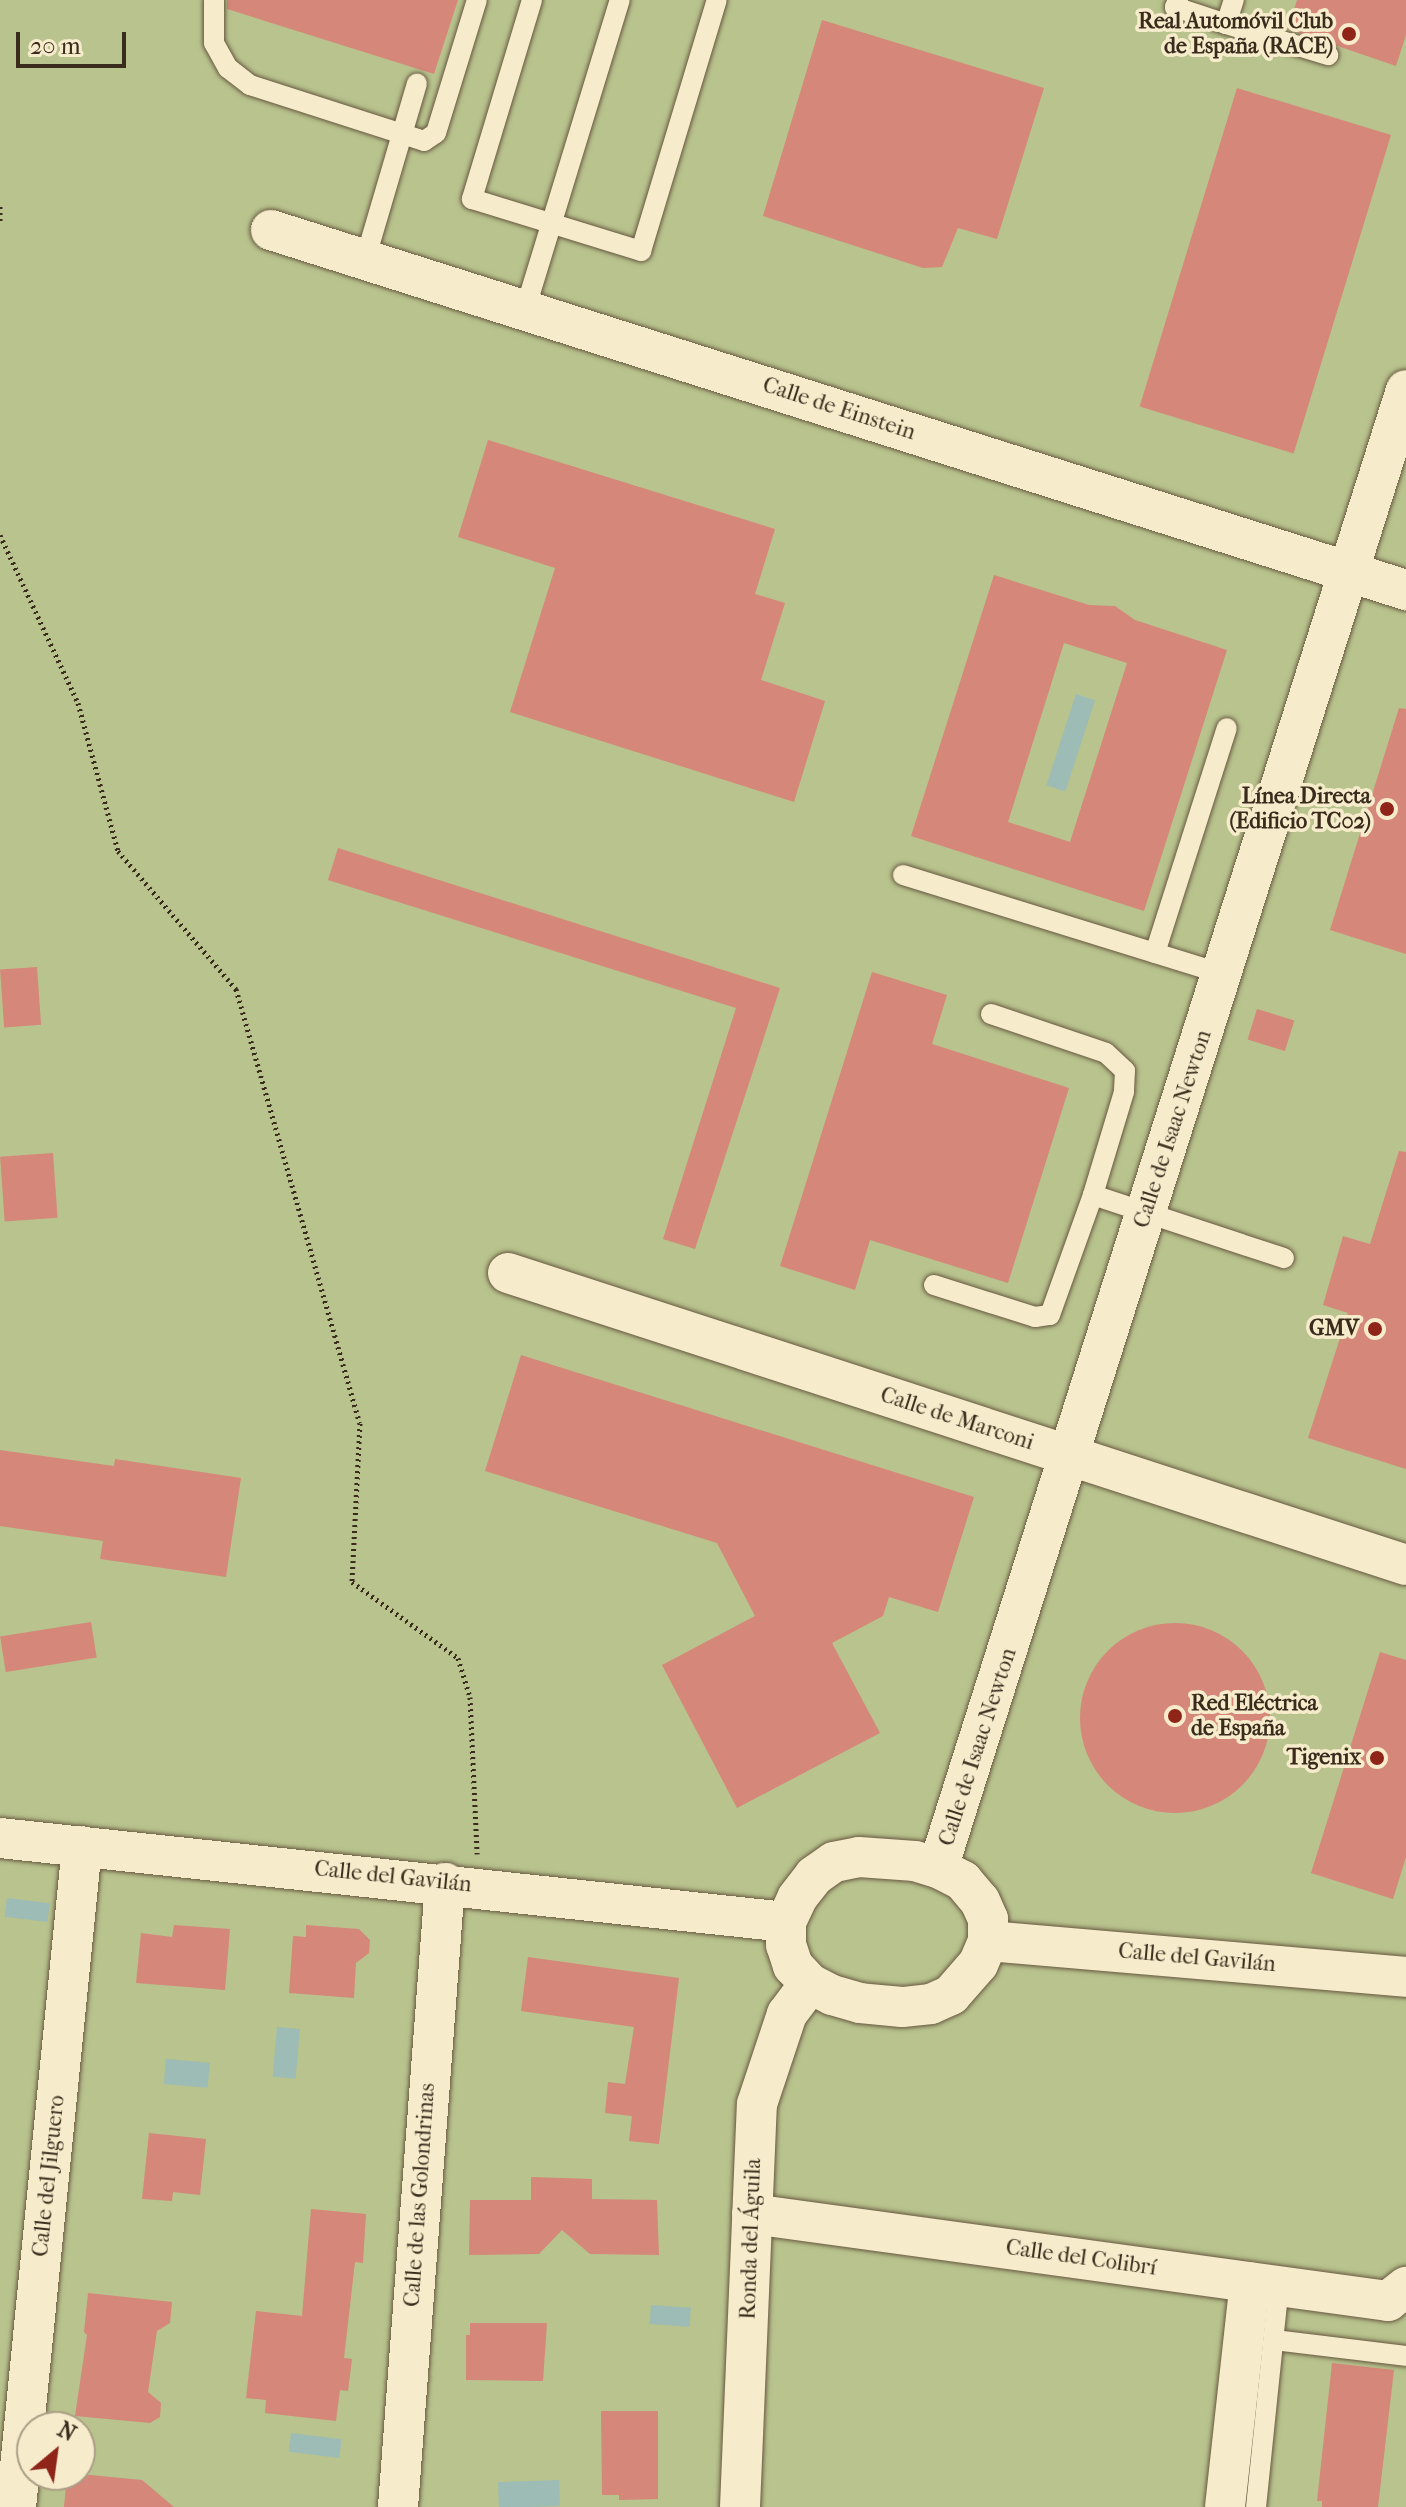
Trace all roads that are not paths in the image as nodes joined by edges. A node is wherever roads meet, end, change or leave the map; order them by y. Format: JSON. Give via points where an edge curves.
{"nodes":[{"id":1,"x":214,"y":0,"type":"edge"},
{"id":2,"x":477,"y":0,"type":"edge"},
{"id":3,"x":532,"y":0,"type":"edge"},
{"id":4,"x":620,"y":0,"type":"edge"},
{"id":5,"x":717,"y":0,"type":"edge"},
{"id":6,"x":1178,"y":0,"type":"edge"},
{"id":7,"x":1234,"y":0,"type":"edge"},
{"id":8,"x":1226,"y":24,"type":"junction"},
{"id":9,"x":1328,"y":55,"type":"dead end"},
{"id":10,"x":417,"y":83,"type":"dead end"},
{"id":11,"x":402,"y":135,"type":"junction"},
{"id":12,"x":551,"y":224,"type":"junction"},
{"id":13,"x":271,"y":230,"type":"dead end"},
{"id":14,"x":365,"y":260,"type":"junction"},
{"id":15,"x":525,"y":310,"type":"junction"},
{"id":16,"x":1406,"y":390,"type":"edge"},
{"id":17,"x":1348,"y":571,"type":"junction"},
{"id":18,"x":1406,"y":590,"type":"edge"},
{"id":19,"x":1227,"y":728,"type":"dead end"},
{"id":20,"x":903,"y":875,"type":"dead end"},
{"id":21,"x":1155,"y":953,"type":"junction"},
{"id":22,"x":1222,"y":974,"type":"junction"},
{"id":23,"x":991,"y":1014,"type":"dead end"},
{"id":24,"x":1093,"y":1195,"type":"junction"},
{"id":25,"x":1146,"y":1213,"type":"junction"},
{"id":26,"x":1284,"y":1258,"type":"dead end"},
{"id":27,"x":508,"y":1273,"type":"dead end"},
{"id":28,"x":934,"y":1285,"type":"dead end"},
{"id":29,"x":1069,"y":1455,"type":"junction"},
{"id":30,"x":1406,"y":1565,"type":"edge"},
{"id":31,"x":0,"y":1838,"type":"edge"},
{"id":32,"x":82,"y":1846,"type":"junction"},
{"id":33,"x":938,"y":1868,"type":"junction"},
{"id":34,"x":462,"y":1885,"type":"junction"},
{"id":35,"x":786,"y":1922,"type":"junction"},
{"id":36,"x":988,"y":1941,"type":"junction"},
{"id":37,"x":1406,"y":1977,"type":"edge"},
{"id":38,"x":810,"y":1984,"type":"junction"},
{"id":39,"x":752,"y":2214,"type":"junction"},
{"id":40,"x":1264,"y":2284,"type":"junction"},
{"id":41,"x":1406,"y":2287,"type":"edge"},
{"id":42,"x":1274,"y":2340,"type":"junction"},
{"id":43,"x":1406,"y":2356,"type":"edge"},
{"id":44,"x":16,"y":2507,"type":"edge"},
{"id":45,"x":398,"y":2507,"type":"edge"},
{"id":46,"x":740,"y":2507,"type":"edge"},
{"id":47,"x":1225,"y":2507,"type":"edge"},
{"id":48,"x":1256,"y":2507,"type":"edge"}],
"edges":[{"from":1,"to":11,"type":"lane","via":[[214,43],[228,68],[250,85]]},
{"from":2,"to":11,"type":"lane","via":[[436,133],[424,141]]},
{"from":3,"to":12,"type":"lane","via":[[472,199]]},
{"from":4,"to":12,"type":"lane"},
{"from":5,"to":12,"type":"lane","via":[[641,251]]},
{"from":6,"to":8,"type":"lane","via":[[1175,7]]},
{"from":7,"to":8,"type":"lane"},
{"from":8,"to":9,"type":"lane"},
{"from":10,"to":11,"type":"lane"},
{"from":11,"to":14,"type":"lane"},
{"from":12,"to":15,"type":"lane"},
{"from":13,"to":14,"type":"street","name":"Calle de Einstein"},
{"from":14,"to":15,"type":"street","name":"Calle de Einstein"},
{"from":15,"to":17,"type":"street","name":"Calle de Einstein"},
{"from":16,"to":17,"type":"street","name":"Calle de Isaac Newton"},
{"from":17,"to":18,"type":"street","name":"Calle de Einstein"},
{"from":17,"to":22,"type":"street","name":"Calle de Isaac Newton"},
{"from":19,"to":21,"type":"lane"},
{"from":20,"to":21,"type":"lane"},
{"from":21,"to":22,"type":"lane"},
{"from":22,"to":25,"type":"street","name":"Calle de Isaac Newton"},
{"from":23,"to":24,"type":"lane","via":[[1106,1053],[1125,1071],[1124,1092]]},
{"from":24,"to":25,"type":"lane"},
{"from":24,"to":28,"type":"lane","via":[[1050,1315],[1035,1317]]},
{"from":25,"to":26,"type":"lane"},
{"from":25,"to":29,"type":"street","name":"Calle de Isaac Newton"},
{"from":27,"to":29,"type":"street","name":"Calle de Marconi"},
{"from":29,"to":30,"type":"street","name":"Calle de Marconi"},
{"from":29,"to":33,"type":"street","name":"Calle de Isaac Newton"},
{"from":31,"to":32,"type":"street","name":"Calle del Gavilán"},
{"from":32,"to":34,"type":"street","name":"Calle del Gavilán"},
{"from":32,"to":44,"type":"street","name":"Calle del Jilguero"},
{"from":33,"to":35,"type":"street","via":[[870,1857],[834,1862],[814,1876]]},
{"from":33,"to":36,"type":"street","via":[[963,1881],[980,1901],[988,1919]]},
{"from":34,"to":35,"type":"street","name":"Calle del Gavilán"},
{"from":34,"to":45,"type":"street","name":"Calle de las Golondrinas"},
{"from":35,"to":38,"type":"street","via":[[793,1966]]},
{"from":36,"to":37,"type":"street","name":"Calle del Gavilán"},
{"from":36,"to":38,"type":"street","via":[[965,1980],[951,1995],[931,2004],[860,2003]]},
{"from":38,"to":39,"type":"street","name":"Ronda del Águila","via":[[787,2014],[757,2104]]},
{"from":39,"to":40,"type":"street","name":"Calle del Colibrí"},
{"from":39,"to":46,"type":"street","name":"Ronda del Águila"},
{"from":40,"to":41,"type":"street","name":"Calle del Colibrí","via":[[1388,2301]]},
{"from":40,"to":42,"type":"lane"},
{"from":40,"to":47,"type":"street"},
{"from":42,"to":43,"type":"lane"},
{"from":42,"to":48,"type":"lane"}]}
